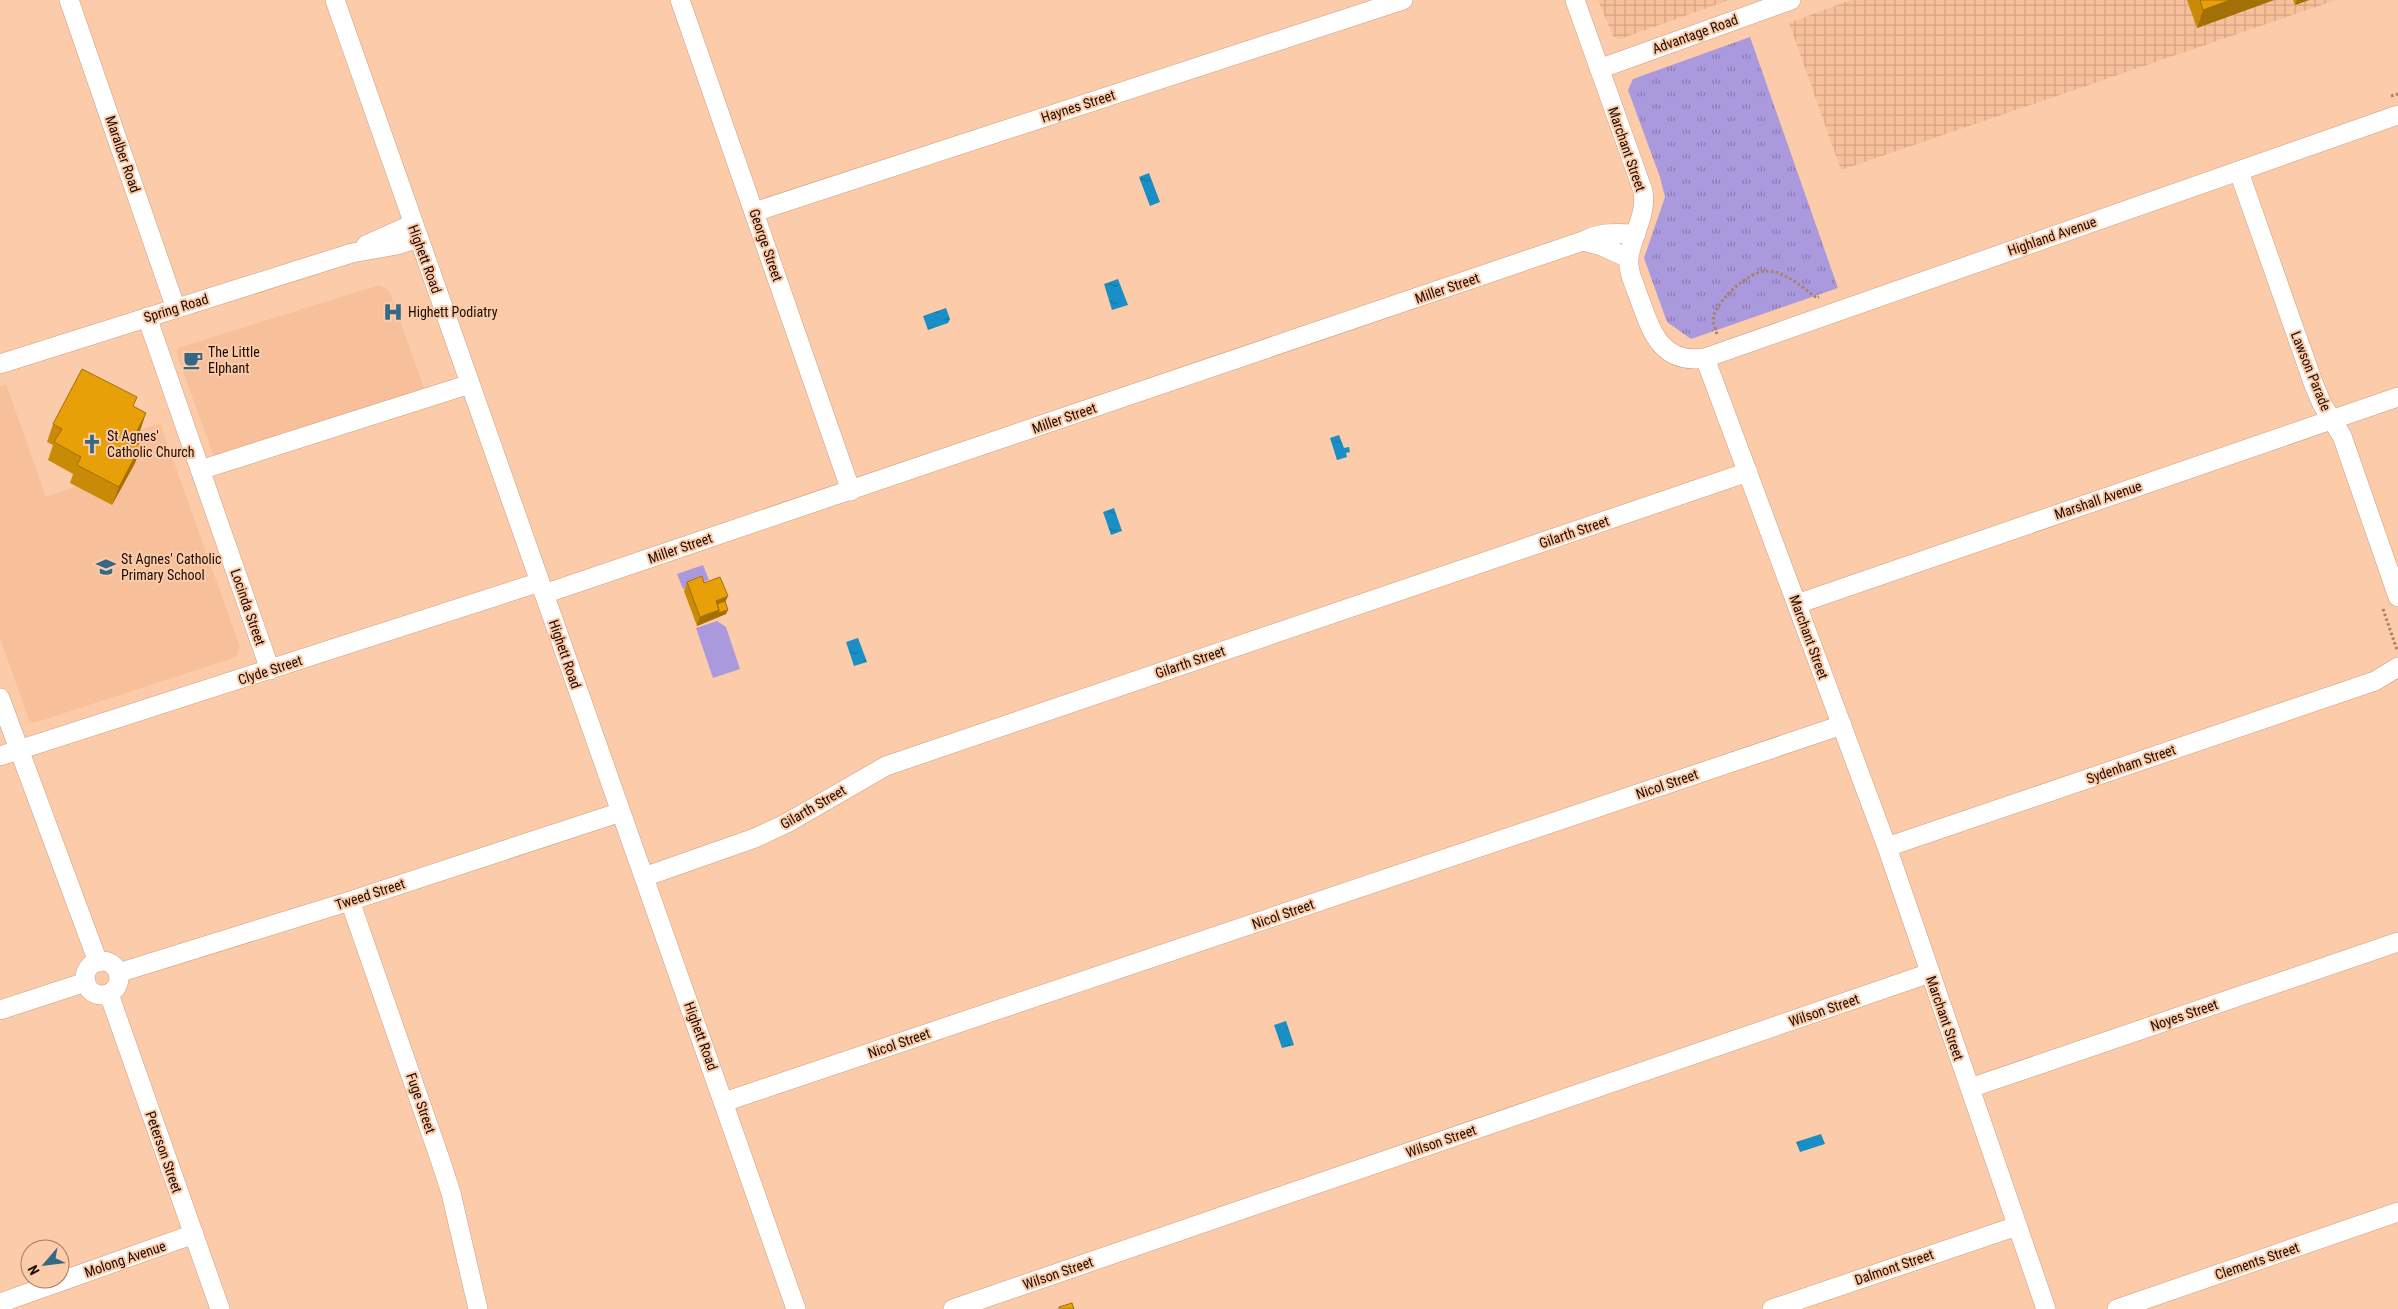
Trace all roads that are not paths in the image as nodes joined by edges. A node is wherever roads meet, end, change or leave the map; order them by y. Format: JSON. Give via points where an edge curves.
{"nodes":[{"id":1,"x":69,"y":0,"type":"edge"},
{"id":2,"x":334,"y":0,"type":"edge"},
{"id":3,"x":680,"y":0,"type":"edge"},
{"id":4,"x":1575,"y":0,"type":"edge"},
{"id":5,"x":1790,"y":0,"type":"edge"},
{"id":6,"x":1391,"y":2,"type":"edge"},
{"id":7,"x":1599,"y":69,"type":"junction"},
{"id":8,"x":2398,"y":116,"type":"edge"},
{"id":9,"x":2238,"y":172,"type":"junction"},
{"id":10,"x":754,"y":212,"type":"junction"},
{"id":11,"x":416,"y":231,"type":"junction"},
{"id":12,"x":1636,"y":234,"type":"junction"},
{"id":13,"x":1583,"y":242,"type":"junction"},
{"id":14,"x":1628,"y":258,"type":"junction"},
{"id":15,"x":176,"y":309,"type":"junction"},
{"id":16,"x":147,"y":317,"type":"junction"},
{"id":17,"x":1705,"y":358,"type":"junction"},
{"id":18,"x":0,"y":364,"type":"edge"},
{"id":19,"x":470,"y":384,"type":"junction"},
{"id":20,"x":2398,"y":397,"type":"edge"},
{"id":21,"x":2331,"y":419,"type":"junction"},
{"id":22,"x":200,"y":470,"type":"junction"},
{"id":23,"x":1748,"y":472,"type":"junction"},
{"id":24,"x":851,"y":491,"type":"junction"},
{"id":25,"x":542,"y":588,"type":"junction"},
{"id":26,"x":2398,"y":597,"type":"edge"},
{"id":27,"x":1798,"y":604,"type":"junction"},
{"id":28,"x":2398,"y":667,"type":"edge"},
{"id":29,"x":270,"y":670,"type":"junction"},
{"id":30,"x":2398,"y":679,"type":"edge"},
{"id":31,"x":2375,"y":681,"type":"junction"},
{"id":32,"x":0,"y":698,"type":"edge"},
{"id":33,"x":1842,"y":725,"type":"junction"},
{"id":34,"x":18,"y":750,"type":"junction"},
{"id":35,"x":0,"y":756,"type":"edge"},
{"id":36,"x":621,"y":812,"type":"junction"},
{"id":37,"x":1887,"y":847,"type":"junction"},
{"id":38,"x":644,"y":877,"type":"junction"},
{"id":39,"x":350,"y":901,"type":"junction"},
{"id":40,"x":2398,"y":942,"type":"edge"},
{"id":41,"x":98,"y":962,"type":"junction"},
{"id":42,"x":118,"y":973,"type":"junction"},
{"id":43,"x":1930,"y":973,"type":"junction"},
{"id":44,"x":86,"y":982,"type":"junction"},
{"id":45,"x":109,"y":994,"type":"junction"},
{"id":46,"x":0,"y":1010,"type":"edge"},
{"id":47,"x":1970,"y":1088,"type":"junction"},
{"id":48,"x":724,"y":1102,"type":"junction"},
{"id":49,"x":2398,"y":1212,"type":"edge"},
{"id":50,"x":2017,"y":1226,"type":"junction"},
{"id":51,"x":194,"y":1234,"type":"junction"},
{"id":52,"x":0,"y":1303,"type":"edge"},
{"id":53,"x":220,"y":1309,"type":"edge"},
{"id":54,"x":478,"y":1309,"type":"edge"},
{"id":55,"x":796,"y":1309,"type":"edge"},
{"id":56,"x":953,"y":1309,"type":"edge"},
{"id":57,"x":1772,"y":1309,"type":"edge"},
{"id":58,"x":2046,"y":1309,"type":"edge"},
{"id":59,"x":2116,"y":1309,"type":"edge"}],
"edges":[{"from":1,"to":15,"type":"street","name":"Maralber Road"},
{"from":2,"to":11,"type":"street","name":"Highett Road"},
{"from":3,"to":10,"type":"street","name":"George Street"},
{"from":4,"to":7,"type":"street","name":"Marchant Street"},
{"from":5,"to":7,"type":"street","name":"Advantage Road"},
{"from":6,"to":10,"type":"street","name":"Haynes Street"},
{"from":7,"to":12,"type":"street","name":"Marchant Street","via":[[1643,191],[1644,212]]},
{"from":8,"to":9,"type":"street","name":"Highland Avenue"},
{"from":9,"to":17,"type":"street","name":"Highland Avenue"},
{"from":9,"to":21,"type":"street","name":"Lawson Parade","via":[[2314,385]]},
{"from":10,"to":24,"type":"street","name":"George Street"},
{"from":11,"to":15,"type":"street","name":"Spring Road","via":[[373,240],[352,253]]},
{"from":11,"to":19,"type":"street","name":"Highett Road"},
{"from":12,"to":13,"type":"street","name":"Miller Street","via":[[1608,232]]},
{"from":12,"to":14,"type":"street","name":"Marchant Street"},
{"from":13,"to":14,"type":"street","via":[[1602,246]]},
{"from":13,"to":24,"type":"street","name":"Miller Street"},
{"from":14,"to":17,"type":"street","via":[[1651,331],[1658,341],[1677,356]]},
{"from":15,"to":16,"type":"street","name":"Spring Road"},
{"from":16,"to":18,"type":"street","name":"Spring Road"},
{"from":16,"to":22,"type":"street","name":"Locinda Street"},
{"from":17,"to":23,"type":"street","name":"Marchant Street"},
{"from":19,"to":22,"type":"street"},
{"from":19,"to":25,"type":"street","name":"Highett Road"},
{"from":20,"to":21,"type":"street","name":"Marshall Avenue"},
{"from":21,"to":26,"type":"street","name":"Lawson Parade","via":[[2342,436]]},
{"from":21,"to":27,"type":"street","name":"Marshall Avenue"},
{"from":22,"to":29,"type":"street","name":"Locinda Street"},
{"from":23,"to":27,"type":"street","name":"Marchant Street"},
{"from":23,"to":38,"type":"street","name":"Gilarth Street","via":[[886,766],[755,838]]},
{"from":24,"to":25,"type":"street","name":"Miller Street"},
{"from":25,"to":29,"type":"street","name":"Clyde Street"},
{"from":25,"to":36,"type":"street","name":"Highett Road"},
{"from":27,"to":33,"type":"street","name":"Marchant Street"},
{"from":28,"to":31,"type":"street","name":"Sydenham Street"},
{"from":29,"to":34,"type":"street","name":"Clyde Street"},
{"from":30,"to":31,"type":"street","name":"Sydenham Street"},
{"from":31,"to":37,"type":"street","name":"Sydenham Street"},
{"from":32,"to":34,"type":"street"},
{"from":33,"to":37,"type":"street","name":"Marchant Street"},
{"from":33,"to":48,"type":"street","name":"Nicol Street"},
{"from":34,"to":35,"type":"street","name":"Clyde Street"},
{"from":34,"to":41,"type":"street"},
{"from":36,"to":38,"type":"street","name":"Highett Road"},
{"from":36,"to":39,"type":"street","name":"Tweed Street"},
{"from":37,"to":43,"type":"street","name":"Marchant Street"},
{"from":38,"to":48,"type":"street","name":"Highett Road"},
{"from":39,"to":42,"type":"street","name":"Tweed Street"},
{"from":39,"to":54,"type":"street","name":"Fuge Street","via":[[451,1193]]},
{"from":40,"to":47,"type":"street","name":"Noyes Street"},
{"from":41,"to":42,"type":"street","via":[[108,962]]},
{"from":41,"to":44,"type":"street","via":[[88,970]]},
{"from":42,"to":45,"type":"street","via":[[116,988]]},
{"from":43,"to":47,"type":"street","name":"Marchant Street"},
{"from":43,"to":56,"type":"street","name":"Wilson Street"},
{"from":44,"to":45,"type":"street","via":[[94,993]]},
{"from":44,"to":46,"type":"street"},
{"from":45,"to":51,"type":"street","name":"Peterson Street"},
{"from":47,"to":50,"type":"street","name":"Marchant Street"},
{"from":48,"to":55,"type":"street","name":"Highett Road"},
{"from":49,"to":59,"type":"street","name":"Clements Street"},
{"from":50,"to":57,"type":"street","name":"Dalmont Street"},
{"from":50,"to":58,"type":"street","name":"Marchant Street"},
{"from":51,"to":52,"type":"street","name":"Molong Avenue"},
{"from":51,"to":53,"type":"street","name":"Peterson Street"}]}
